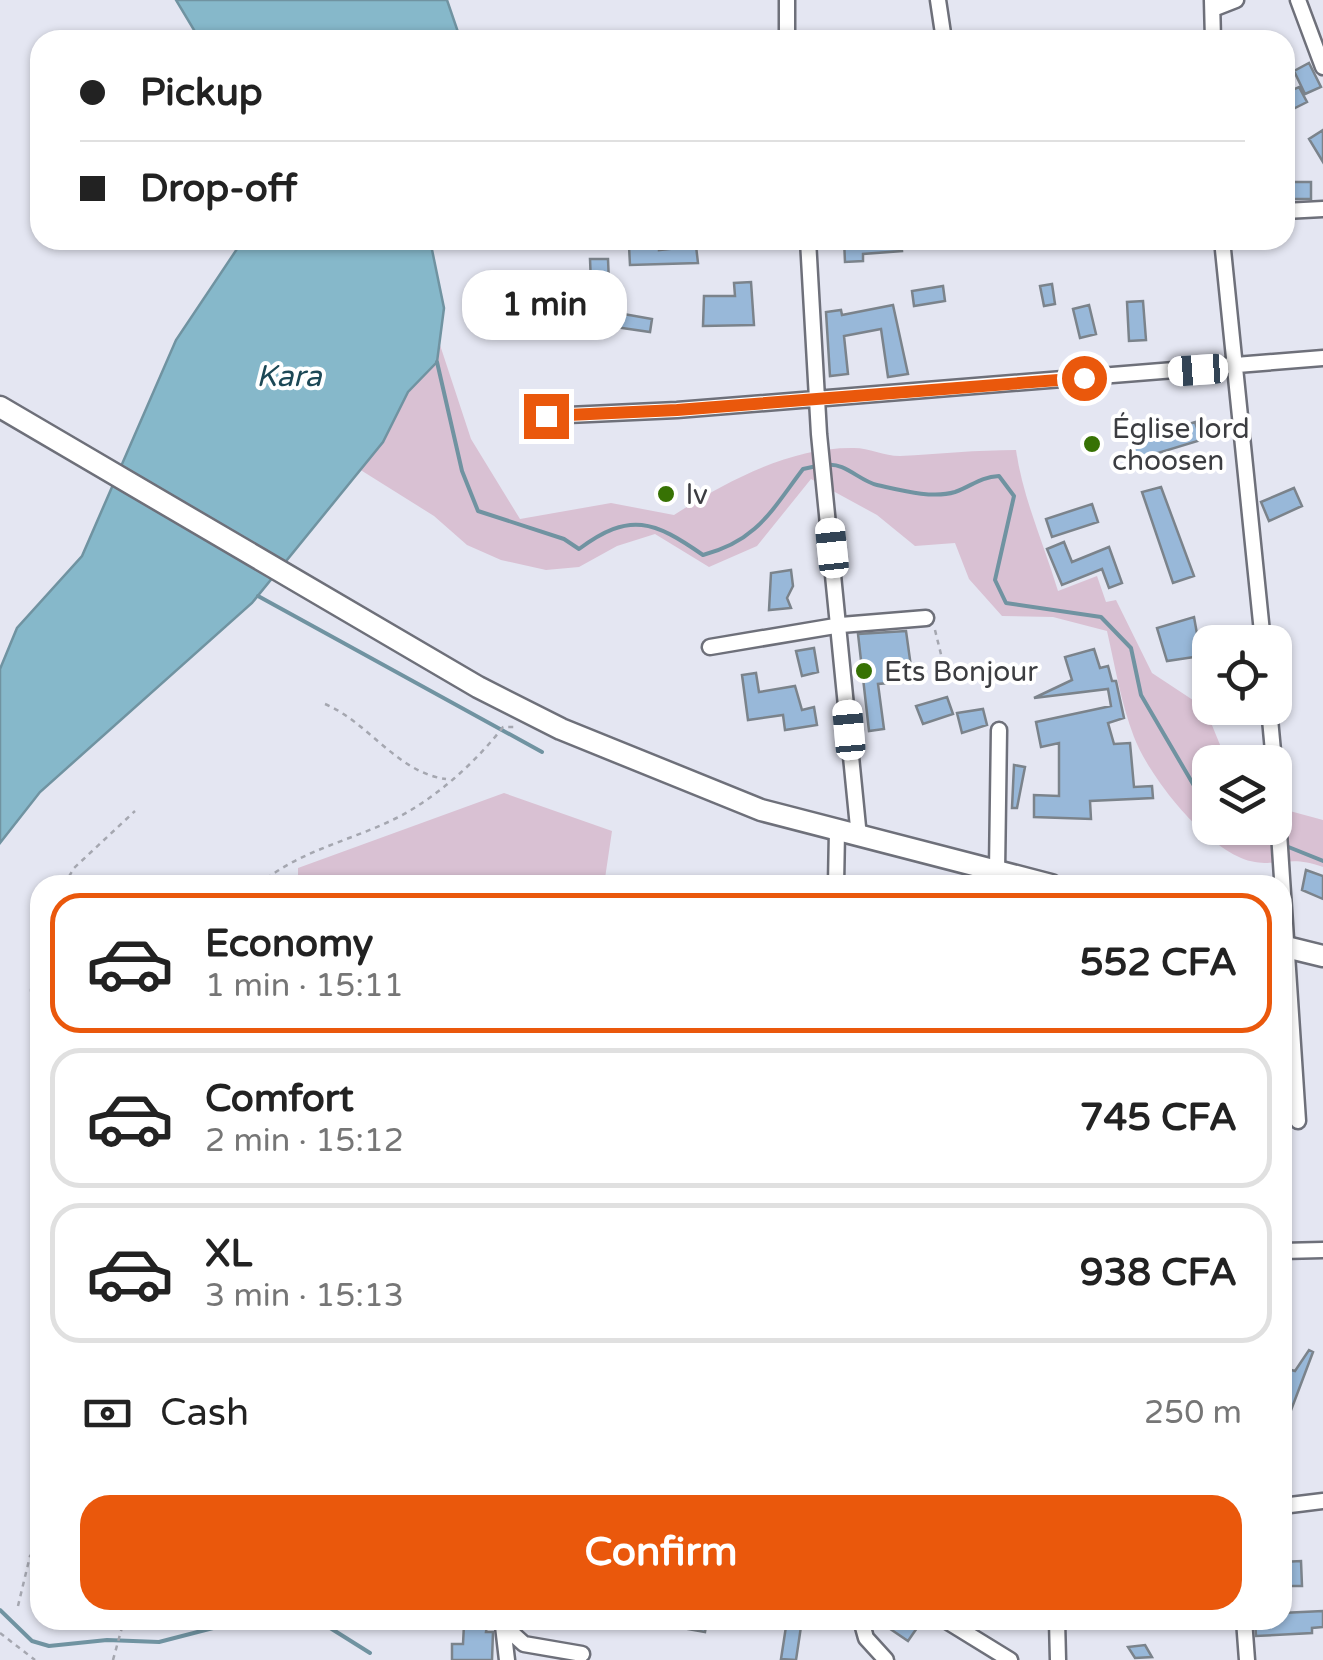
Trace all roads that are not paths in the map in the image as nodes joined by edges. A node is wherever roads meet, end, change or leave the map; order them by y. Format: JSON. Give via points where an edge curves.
{"nodes":[{"id":1,"x":787,"y":0,"type":"edge"},
{"id":2,"x":938,"y":0,"type":"edge"},
{"id":3,"x":1236,"y":0,"type":"edge"},
{"id":4,"x":1298,"y":0,"type":"edge"},
{"id":5,"x":1212,"y":4,"type":"edge"},
{"id":6,"x":787,"y":30,"type":"edge"},
{"id":7,"x":942,"y":30,"type":"edge"},
{"id":8,"x":1212,"y":30,"type":"edge"},
{"id":9,"x":1323,"y":67,"type":"edge"},
{"id":10,"x":1323,"y":210,"type":"edge"},
{"id":11,"x":1295,"y":211,"type":"edge"},
{"id":12,"x":809,"y":250,"type":"edge"},
{"id":13,"x":1223,"y":250,"type":"edge"},
{"id":14,"x":1323,"y":358,"type":"edge"},
{"id":15,"x":1236,"y":368,"type":"junction"},
{"id":16,"x":818,"y":396,"type":"junction"},
{"id":17,"x":0,"y":407,"type":"edge"},
{"id":18,"x":546,"y":416,"type":"dead end"},
{"id":19,"x":926,"y":618,"type":"road end"},
{"id":20,"x":1261,"y":625,"type":"edge"},
{"id":21,"x":841,"y":626,"type":"junction"},
{"id":22,"x":710,"y":647,"type":"dead end"},
{"id":23,"x":999,"y":730,"type":"dead end"},
{"id":24,"x":837,"y":831,"type":"junction"},
{"id":25,"x":859,"y":836,"type":"junction"},
{"id":26,"x":1281,"y":845,"type":"edge"},
{"id":27,"x":836,"y":875,"type":"edge"},
{"id":28,"x":1000,"y":875,"type":"edge"},
{"id":29,"x":1007,"y":875,"type":"edge"},
{"id":30,"x":1283,"y":875,"type":"edge"},
{"id":31,"x":1292,"y":948,"type":"edge"},
{"id":32,"x":1323,"y":956,"type":"edge"},
{"id":33,"x":1292,"y":1034,"type":"edge"},
{"id":34,"x":1298,"y":1121,"type":"dead end"},
{"id":35,"x":1323,"y":1250,"type":"edge"},
{"id":36,"x":1292,"y":1251,"type":"edge"},
{"id":37,"x":1323,"y":1500,"type":"edge"},
{"id":38,"x":1292,"y":1505,"type":"edge"},
{"id":39,"x":504,"y":1630,"type":"edge"},
{"id":40,"x":510,"y":1630,"type":"edge"},
{"id":41,"x":864,"y":1630,"type":"edge"},
{"id":42,"x":961,"y":1630,"type":"edge"},
{"id":43,"x":1057,"y":1630,"type":"edge"},
{"id":44,"x":1245,"y":1630,"type":"edge"},
{"id":45,"x":582,"y":1654,"type":"dead end"},
{"id":46,"x":507,"y":1660,"type":"edge"},
{"id":47,"x":886,"y":1660,"type":"edge"},
{"id":48,"x":1010,"y":1660,"type":"edge"},
{"id":49,"x":1058,"y":1660,"type":"edge"},
{"id":50,"x":1247,"y":1660,"type":"edge"}],
"edges":[{"from":1,"to":6,"type":"street"},
{"from":2,"to":7,"type":"street"},
{"from":3,"to":5,"type":"street"},
{"from":4,"to":9,"type":"street"},
{"from":5,"to":8,"type":"street"},
{"from":10,"to":11,"type":"street"},
{"from":12,"to":16,"type":"street"},
{"from":13,"to":15,"type":"street"},
{"from":14,"to":15,"type":"street"},
{"from":15,"to":16,"type":"street"},
{"from":15,"to":20,"type":"street"},
{"from":16,"to":18,"type":"street"},
{"from":16,"to":21,"type":"street"},
{"from":17,"to":24,"type":"highway","via":[[478,687],[728,799]]},
{"from":19,"to":21,"type":"street"},
{"from":21,"to":22,"type":"street"},
{"from":21,"to":25,"type":"street"},
{"from":23,"to":29,"type":"street"},
{"from":24,"to":25,"type":"highway"},
{"from":24,"to":27,"type":"street"},
{"from":25,"to":28,"type":"highway"},
{"from":26,"to":30,"type":"street"},
{"from":31,"to":32,"type":"highway"},
{"from":33,"to":34,"type":"street"},
{"from":35,"to":36,"type":"street"},
{"from":37,"to":38,"type":"street"},
{"from":39,"to":46,"type":"street"},
{"from":40,"to":45,"type":"street","via":[[524,1644]]},
{"from":41,"to":47,"type":"street"},
{"from":42,"to":48,"type":"street"},
{"from":43,"to":49,"type":"street"},
{"from":44,"to":50,"type":"street"}]}
